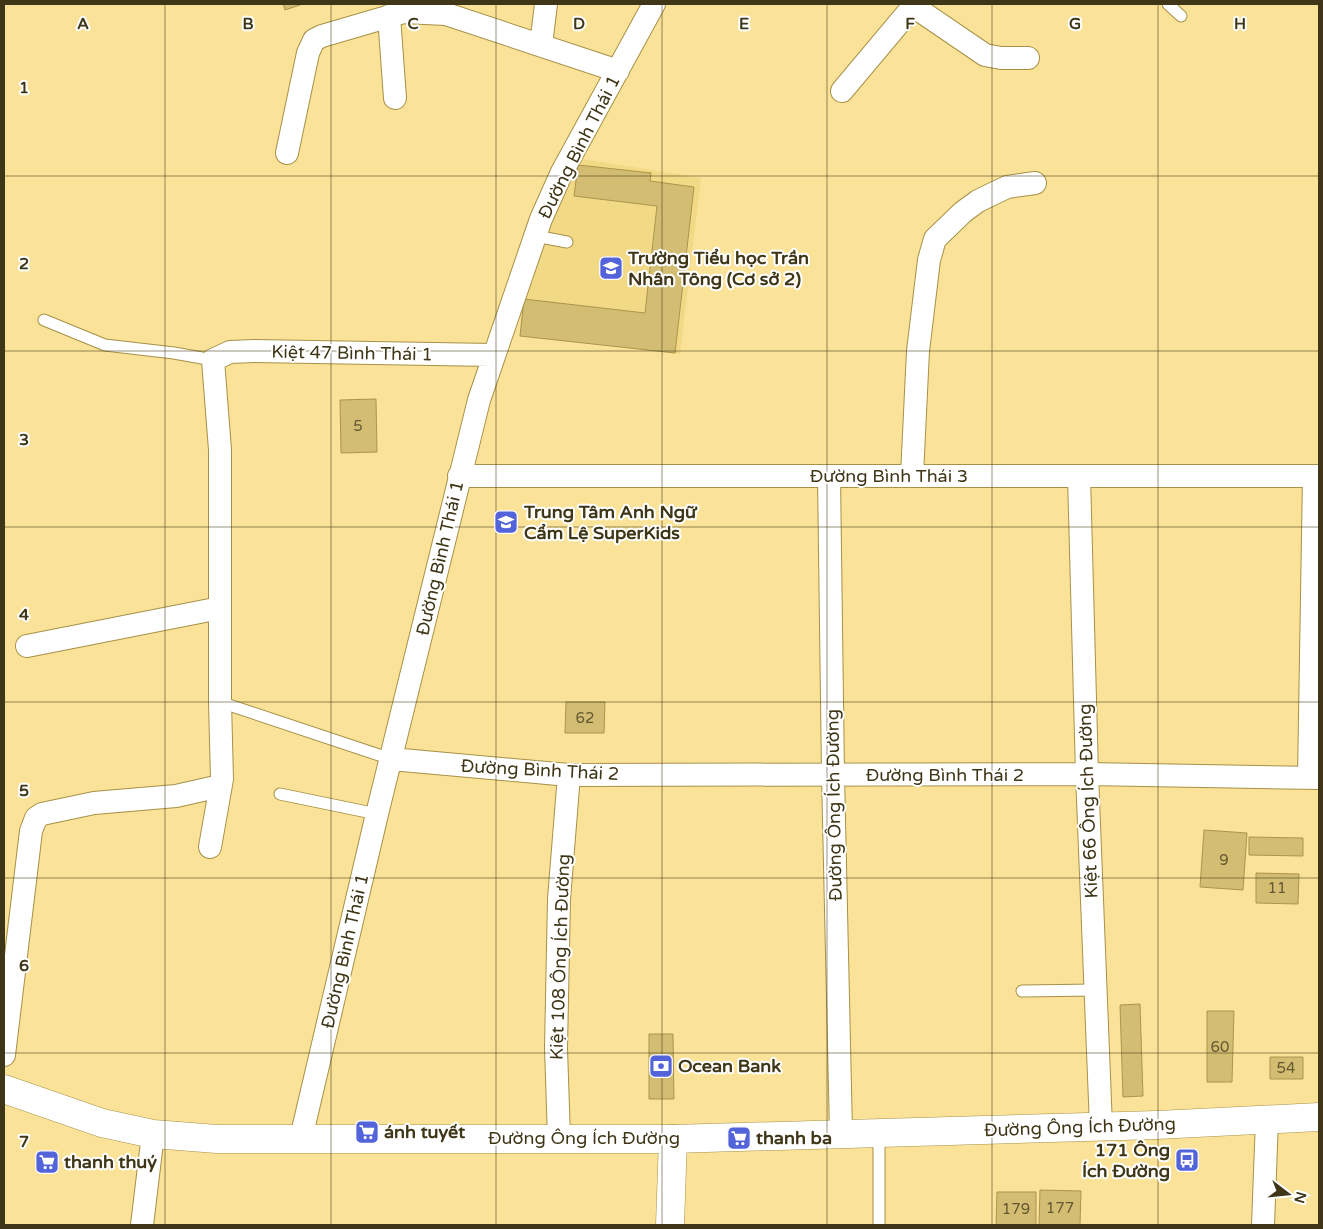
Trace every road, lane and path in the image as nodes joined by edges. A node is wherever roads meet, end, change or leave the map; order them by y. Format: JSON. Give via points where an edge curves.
{"nodes":[{"id":1,"x":546,"y":4,"type":"edge"},
{"id":2,"x":654,"y":4,"type":"edge"},
{"id":3,"x":1168,"y":4,"type":"edge"},
{"id":4,"x":914,"y":5,"type":"edge"},
{"id":5,"x":397,"y":11,"type":"edge"},
{"id":6,"x":1181,"y":16,"type":"dead end"},
{"id":7,"x":541,"y":45,"type":"junction"},
{"id":8,"x":1028,"y":58,"type":"dead end"},
{"id":9,"x":618,"y":71,"type":"junction"},
{"id":10,"x":842,"y":92,"type":"dead end"},
{"id":11,"x":395,"y":98,"type":"dead end"},
{"id":12,"x":287,"y":152,"type":"dead end"},
{"id":13,"x":1035,"y":184,"type":"dead end"},
{"id":14,"x":535,"y":236,"type":"junction"},
{"id":15,"x":567,"y":242,"type":"dead end"},
{"id":16,"x":44,"y":320,"type":"dead end"},
{"id":17,"x":493,"y":355,"type":"junction"},
{"id":18,"x":213,"y":360,"type":"junction"},
{"id":19,"x":912,"y":475,"type":"junction"},
{"id":20,"x":459,"y":476,"type":"junction"},
{"id":21,"x":829,"y":476,"type":"junction"},
{"id":22,"x":1079,"y":476,"type":"junction"},
{"id":23,"x":1317,"y":476,"type":"edge"},
{"id":24,"x":220,"y":608,"type":"junction"},
{"id":25,"x":27,"y":646,"type":"dead end"},
{"id":26,"x":220,"y":702,"type":"junction"},
{"id":27,"x":391,"y":759,"type":"junction"},
{"id":28,"x":1087,"y":774,"type":"junction"},
{"id":29,"x":569,"y":775,"type":"junction"},
{"id":30,"x":833,"y":775,"type":"junction"},
{"id":31,"x":1314,"y":778,"type":"edge"},
{"id":32,"x":220,"y":786,"type":"junction"},
{"id":33,"x":280,"y":794,"type":"dead end"},
{"id":34,"x":377,"y":814,"type":"junction"},
{"id":35,"x":210,"y":847,"type":"dead end"},
{"id":36,"x":1095,"y":990,"type":"junction"},
{"id":37,"x":1022,"y":991,"type":"dead end"},
{"id":38,"x":4,"y":1055,"type":"edge"},
{"id":39,"x":4,"y":1089,"type":"edge"},
{"id":40,"x":1319,"y":1117,"type":"edge"},
{"id":41,"x":1267,"y":1119,"type":"junction"},
{"id":42,"x":1101,"y":1127,"type":"junction"},
{"id":43,"x":879,"y":1132,"type":"junction"},
{"id":44,"x":153,"y":1134,"type":"junction"},
{"id":45,"x":840,"y":1134,"type":"junction"},
{"id":46,"x":301,"y":1138,"type":"junction"},
{"id":47,"x":559,"y":1138,"type":"junction"},
{"id":48,"x":672,"y":1138,"type":"junction"},
{"id":49,"x":142,"y":1225,"type":"edge"},
{"id":50,"x":670,"y":1225,"type":"edge"},
{"id":51,"x":879,"y":1225,"type":"edge"},
{"id":52,"x":1263,"y":1225,"type":"edge"}],
"edges":[{"from":1,"to":7,"type":"street"},
{"from":2,"to":9,"type":"street","name":"Đường Bình Thái 1"},
{"from":3,"to":6,"type":"lane"},
{"from":4,"to":8,"type":"street","via":[[984,56]]},
{"from":4,"to":10,"type":"street"},
{"from":5,"to":7,"type":"street","via":[[446,14]]},
{"from":5,"to":11,"type":"street"},
{"from":5,"to":12,"type":"street","via":[[314,40],[308,53]]},
{"from":7,"to":9,"type":"street"},
{"from":9,"to":14,"type":"street","name":"Đường Bình Thái 1","via":[[562,172]]},
{"from":13,"to":19,"type":"street","via":[[1007,186],[978,201],[935,239],[929,260],[918,351]]},
{"from":14,"to":15,"type":"lane"},
{"from":14,"to":17,"type":"street","name":"Đường Bình Thái 1"},
{"from":16,"to":18,"type":"lane","via":[[105,345]]},
{"from":17,"to":18,"type":"street","name":"Kiệt 47 Bình Thái 1","via":[[254,351],[230,352]]},
{"from":17,"to":20,"type":"street","name":"Đường Bình Thái 1"},
{"from":18,"to":24,"type":"street","via":[[220,450]]},
{"from":19,"to":21,"type":"street","name":"Đường Bình Thái 3"},
{"from":19,"to":22,"type":"street","name":"Đường Bình Thái 3"},
{"from":20,"to":21,"type":"street","name":"Đường Bình Thái 3"},
{"from":20,"to":27,"type":"street","name":"Đường Bình Thái 1"},
{"from":21,"to":30,"type":"street","name":"Đường Ông Ích Đường"},
{"from":22,"to":23,"type":"street","name":"Đường Bình Thái 3"},
{"from":22,"to":28,"type":"street","name":"Kiệt 66 Ông Ích Đường"},
{"from":23,"to":31,"type":"street"},
{"from":24,"to":25,"type":"street"},
{"from":24,"to":26,"type":"street"},
{"from":26,"to":27,"type":"lane"},
{"from":26,"to":32,"type":"street"},
{"from":27,"to":29,"type":"street","name":"Đường Bình Thái 2"},
{"from":27,"to":34,"type":"street","name":"Đường Bình Thái 1"},
{"from":28,"to":30,"type":"street","name":"Đường Bình Thái 2"},
{"from":28,"to":31,"type":"street","name":"Đường Bình Thái 2"},
{"from":28,"to":36,"type":"street","name":"Kiệt 66 Ông Ích Đường"},
{"from":29,"to":30,"type":"street","name":"Đường Bình Thái 2"},
{"from":29,"to":47,"type":"street","name":"Kiệt 108 Ông Ích Đường","via":[[559,899],[556,1048]]},
{"from":30,"to":45,"type":"street","name":"Đường Ông Ích Đường"},
{"from":32,"to":35,"type":"street"},
{"from":32,"to":38,"type":"street","via":[[176,796],[94,803],[36,818]]},
{"from":33,"to":34,"type":"lane"},
{"from":34,"to":46,"type":"street","name":"Đường Bình Thái 1"},
{"from":36,"to":37,"type":"lane"},
{"from":36,"to":42,"type":"street","name":"Kiệt 66 Ông Ích Đường"},
{"from":39,"to":44,"type":"main road","name":"Đường Ông Ích Đường","via":[[102,1123]]},
{"from":40,"to":41,"type":"main road","name":"Đường Ông Ích Đường"},
{"from":41,"to":42,"type":"main road","name":"Đường Ông Ích Đường"},
{"from":41,"to":52,"type":"street"},
{"from":42,"to":43,"type":"main road","name":"Đường Ông Ích Đường"},
{"from":43,"to":45,"type":"main road","name":"Đường Ông Ích Đường"},
{"from":43,"to":51,"type":"lane"},
{"from":44,"to":46,"type":"main road","name":"Đường Ông Ích Đường","via":[[217,1139]]},
{"from":44,"to":49,"type":"street"},
{"from":45,"to":48,"type":"main road","name":"Đường Ông Ích Đường"},
{"from":46,"to":47,"type":"main road","name":"Đường Ông Ích Đường"},
{"from":47,"to":48,"type":"main road","name":"Đường Ông Ích Đường"},
{"from":48,"to":50,"type":"main road"}]}
